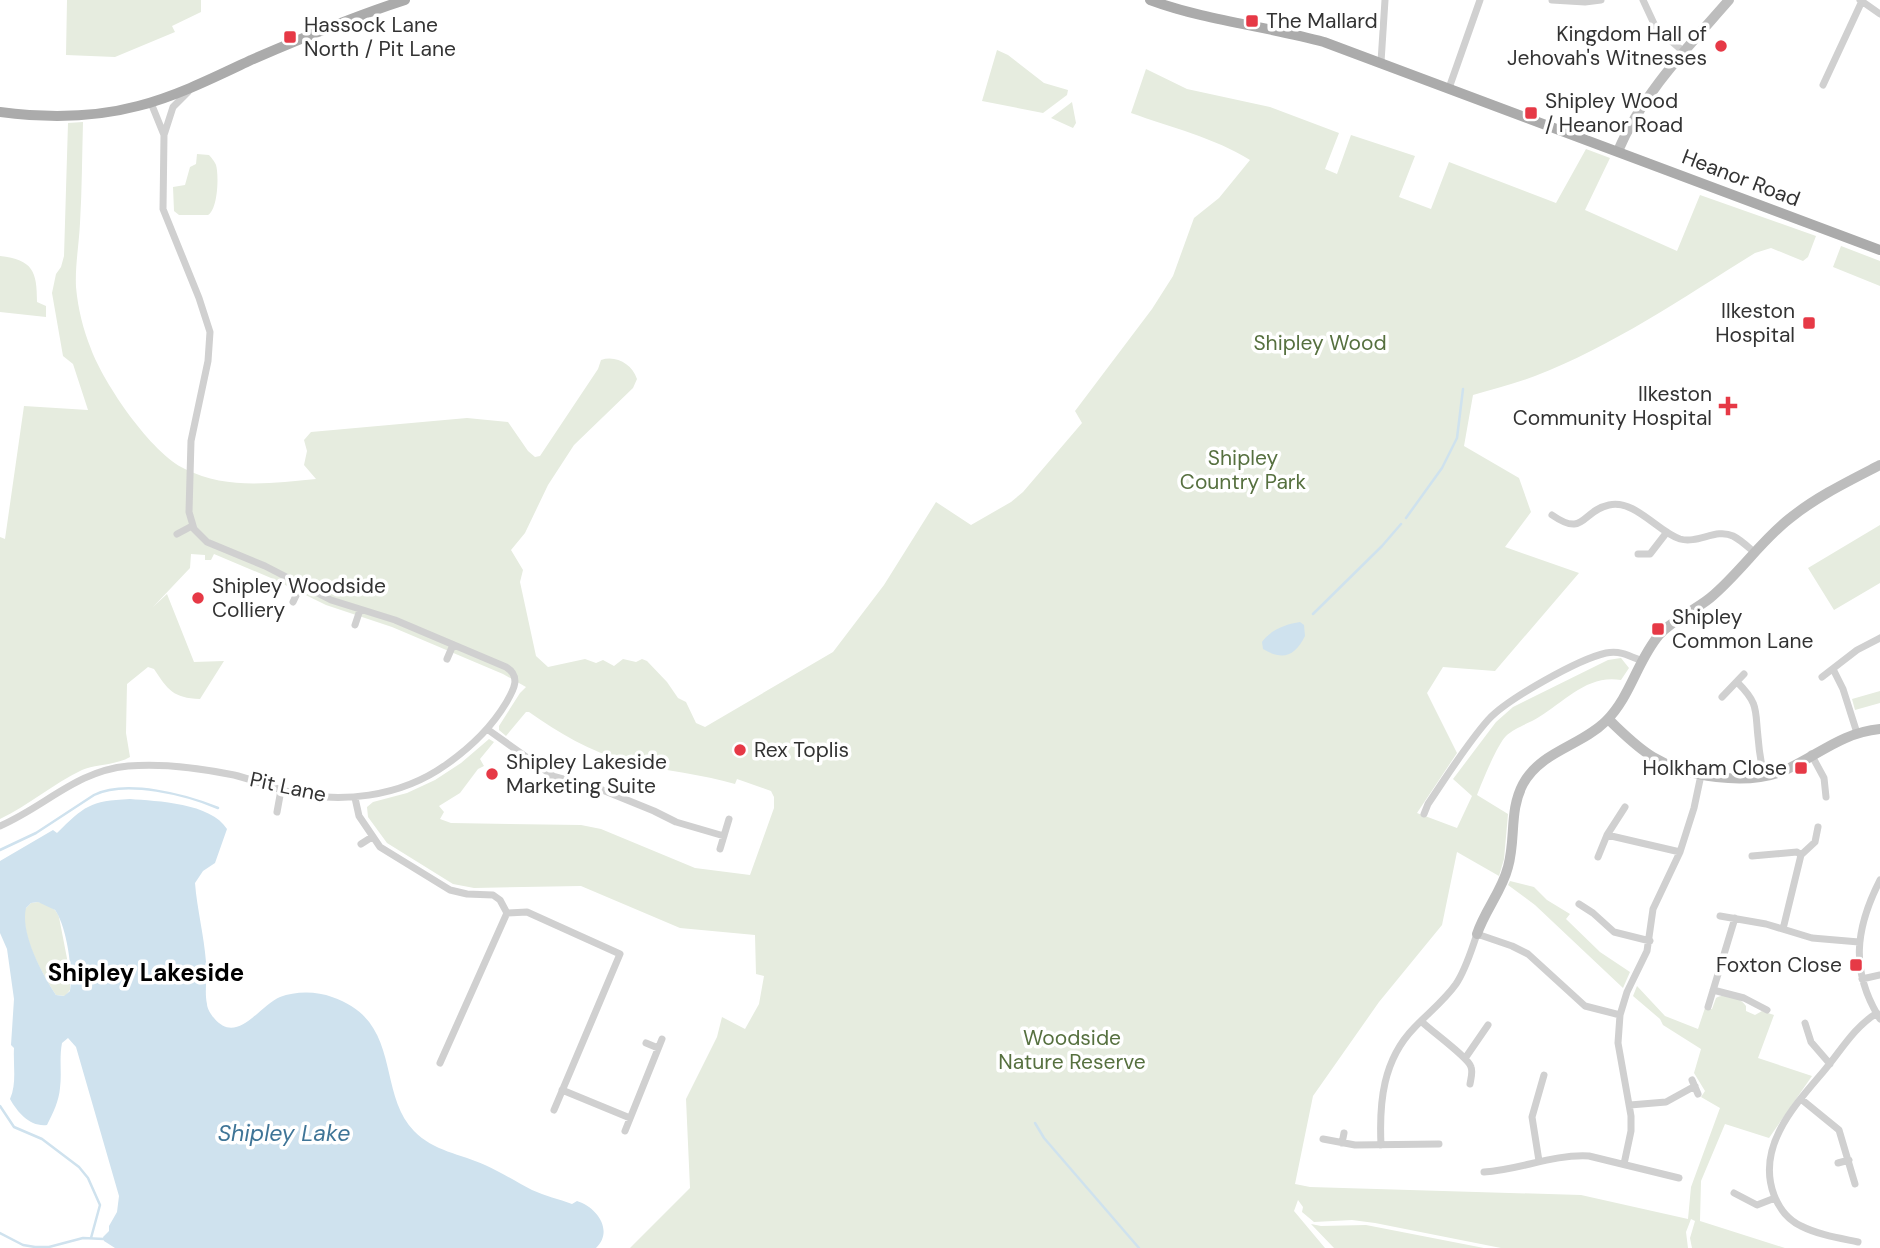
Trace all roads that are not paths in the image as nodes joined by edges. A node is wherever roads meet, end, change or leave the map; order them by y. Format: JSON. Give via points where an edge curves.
{"nodes":[{"id":1,"x":405,"y":0,"type":"edge"},
{"id":2,"x":1150,"y":0,"type":"edge"},
{"id":3,"x":1385,"y":0,"type":"edge"},
{"id":4,"x":1480,"y":0,"type":"edge"},
{"id":5,"x":1552,"y":0,"type":"edge"},
{"id":6,"x":1601,"y":0,"type":"edge"},
{"id":7,"x":1643,"y":0,"type":"edge"},
{"id":8,"x":1729,"y":0,"type":"edge"},
{"id":9,"x":1861,"y":1,"type":"edge"},
{"id":10,"x":1880,"y":14,"type":"edge"},
{"id":11,"x":1684,"y":52,"type":"junction"},
{"id":12,"x":1381,"y":62,"type":"junction"},
{"id":13,"x":195,"y":85,"type":"junction"},
{"id":14,"x":1824,"y":85,"type":"dead end"},
{"id":15,"x":1449,"y":88,"type":"junction"},
{"id":16,"x":151,"y":103,"type":"junction"},
{"id":17,"x":0,"y":112,"type":"edge"},
{"id":18,"x":164,"y":135,"type":"junction"},
{"id":19,"x":1618,"y":151,"type":"junction"},
{"id":20,"x":1880,"y":250,"type":"edge"},
{"id":21,"x":1880,"y":465,"type":"edge"},
{"id":22,"x":1552,"y":515,"type":"dead end"},
{"id":23,"x":192,"y":526,"type":"junction"},
{"id":24,"x":1667,"y":532,"type":"junction"},
{"id":25,"x":177,"y":534,"type":"dead end"},
{"id":26,"x":1755,"y":553,"type":"junction"},
{"id":27,"x":1638,"y":554,"type":"dead end"},
{"id":28,"x":301,"y":585,"type":"junction"},
{"id":29,"x":293,"y":602,"type":"dead end"},
{"id":30,"x":360,"y":610,"type":"junction"},
{"id":31,"x":355,"y":625,"type":"dead end"},
{"id":32,"x":1880,"y":639,"type":"edge"},
{"id":33,"x":453,"y":645,"type":"junction"},
{"id":34,"x":447,"y":659,"type":"dead end"},
{"id":35,"x":1642,"y":662,"type":"junction"},
{"id":36,"x":1833,"y":668,"type":"junction"},
{"id":37,"x":1744,"y":674,"type":"dead end"},
{"id":38,"x":1822,"y":677,"type":"dead end"},
{"id":39,"x":1738,"y":683,"type":"junction"},
{"id":40,"x":1723,"y":697,"type":"dead end"},
{"id":41,"x":1608,"y":719,"type":"junction"},
{"id":42,"x":488,"y":729,"type":"junction"},
{"id":43,"x":1880,"y":729,"type":"edge"},
{"id":44,"x":1857,"y":733,"type":"junction"},
{"id":45,"x":1811,"y":754,"type":"junction"},
{"id":46,"x":1701,"y":775,"type":"junction"},
{"id":47,"x":553,"y":776,"type":"junction"},
{"id":48,"x":1763,"y":776,"type":"junction"},
{"id":49,"x":548,"y":786,"type":"dead end"},
{"id":50,"x":281,"y":790,"type":"junction"},
{"id":51,"x":1827,"y":797,"type":"dead end"},
{"id":52,"x":355,"y":798,"type":"junction"},
{"id":53,"x":1625,"y":807,"type":"dead end"},
{"id":54,"x":277,"y":812,"type":"dead end"},
{"id":55,"x":1424,"y":814,"type":"dead end"},
{"id":56,"x":729,"y":818,"type":"dead end"},
{"id":57,"x":0,"y":826,"type":"edge"},
{"id":58,"x":1818,"y":827,"type":"dead end"},
{"id":59,"x":1607,"y":835,"type":"junction"},
{"id":60,"x":724,"y":836,"type":"junction"},
{"id":61,"x":372,"y":837,"type":"junction"},
{"id":62,"x":361,"y":844,"type":"dead end"},
{"id":63,"x":720,"y":849,"type":"dead end"},
{"id":64,"x":1680,"y":852,"type":"junction"},
{"id":65,"x":1801,"y":855,"type":"junction"},
{"id":66,"x":1598,"y":856,"type":"dead end"},
{"id":67,"x":1752,"y":856,"type":"dead end"},
{"id":68,"x":1880,"y":880,"type":"edge"},
{"id":69,"x":1579,"y":904,"type":"dead end"},
{"id":70,"x":507,"y":913,"type":"junction"},
{"id":71,"x":1720,"y":916,"type":"dead end"},
{"id":72,"x":1734,"y":918,"type":"junction"},
{"id":73,"x":1783,"y":929,"type":"junction"},
{"id":74,"x":1477,"y":934,"type":"junction"},
{"id":75,"x":1650,"y":941,"type":"junction"},
{"id":76,"x":1859,"y":942,"type":"junction"},
{"id":77,"x":1880,"y":975,"type":"edge"},
{"id":78,"x":1862,"y":979,"type":"junction"},
{"id":79,"x":1713,"y":990,"type":"junction"},
{"id":80,"x":1708,"y":1007,"type":"dead end"},
{"id":81,"x":1767,"y":1010,"type":"dead end"},
{"id":82,"x":1620,"y":1015,"type":"junction"},
{"id":83,"x":1878,"y":1016,"type":"edge"},
{"id":84,"x":1421,"y":1021,"type":"junction"},
{"id":85,"x":1805,"y":1023,"type":"dead end"},
{"id":86,"x":1488,"y":1025,"type":"dead end"},
{"id":87,"x":662,"y":1039,"type":"dead end"},
{"id":88,"x":646,"y":1043,"type":"dead end"},
{"id":89,"x":658,"y":1048,"type":"junction"},
{"id":90,"x":1466,"y":1057,"type":"junction"},
{"id":91,"x":440,"y":1063,"type":"dead end"},
{"id":92,"x":1830,"y":1064,"type":"junction"},
{"id":93,"x":1545,"y":1076,"type":"dead end"},
{"id":94,"x":1470,"y":1084,"type":"dead end"},
{"id":95,"x":1695,"y":1087,"type":"dead end"},
{"id":96,"x":562,"y":1090,"type":"junction"},
{"id":97,"x":1801,"y":1099,"type":"junction"},
{"id":98,"x":1630,"y":1105,"type":"junction"},
{"id":99,"x":554,"y":1110,"type":"dead end"},
{"id":100,"x":630,"y":1118,"type":"junction"},
{"id":101,"x":625,"y":1131,"type":"dead end"},
{"id":102,"x":1343,"y":1133,"type":"dead end"},
{"id":103,"x":1324,"y":1139,"type":"dead end"},
{"id":104,"x":1342,"y":1143,"type":"junction"},
{"id":105,"x":1439,"y":1144,"type":"dead end"},
{"id":106,"x":1381,"y":1145,"type":"junction"},
{"id":107,"x":1414,"y":1145,"type":"junction"},
{"id":108,"x":1415,"y":1155,"type":"dead end"},
{"id":109,"x":1849,"y":1160,"type":"junction"},
{"id":110,"x":1539,"y":1161,"type":"junction"},
{"id":111,"x":1838,"y":1163,"type":"dead end"},
{"id":112,"x":1624,"y":1164,"type":"junction"},
{"id":113,"x":1501,"y":1171,"type":"junction"},
{"id":114,"x":1484,"y":1172,"type":"dead end"},
{"id":115,"x":1663,"y":1175,"type":"junction"},
{"id":116,"x":1679,"y":1178,"type":"dead end"},
{"id":117,"x":1502,"y":1182,"type":"dead end"},
{"id":118,"x":1662,"y":1184,"type":"dead end"},
{"id":119,"x":1856,"y":1184,"type":"dead end"},
{"id":120,"x":1734,"y":1193,"type":"dead end"},
{"id":121,"x":1775,"y":1198,"type":"junction"},
{"id":122,"x":1858,"y":1241,"type":"edge"}],
"edges":[{"from":1,"to":13,"type":"main road","via":[[345,20]]},
{"from":2,"to":12,"type":"main road","name":"Heanor Road","via":[[1205,18],[1296,34]]},
{"from":3,"to":12,"type":"street"},
{"from":4,"to":15,"type":"street"},
{"from":5,"to":6,"type":"street"},
{"from":7,"to":11,"type":"street","via":[[1656,28]]},
{"from":8,"to":11,"type":"street"},
{"from":9,"to":10,"type":"street"},
{"from":9,"to":14,"type":"street"},
{"from":11,"to":19,"type":"street","via":[[1648,99]]},
{"from":12,"to":15,"type":"main road","name":"Heanor Road"},
{"from":13,"to":16,"type":"main road"},
{"from":13,"to":18,"type":"street","via":[[173,107]]},
{"from":15,"to":19,"type":"main road","name":"Heanor Road"},
{"from":16,"to":17,"type":"main road","via":[[74,116]]},
{"from":16,"to":18,"type":"street"},
{"from":18,"to":23,"type":"street","via":[[164,213],[210,336],[191,442]]},
{"from":19,"to":20,"type":"main road","name":"Heanor Road"},
{"from":21,"to":26,"type":"street","via":[[1796,514]]},
{"from":22,"to":24,"type":"street","via":[[1566,528],[1613,505],[1646,516]]},
{"from":23,"to":25,"type":"street"},
{"from":23,"to":28,"type":"street","name":"Pit Lane","via":[[208,542]]},
{"from":24,"to":26,"type":"street","via":[[1690,540],[1729,534]]},
{"from":24,"to":27,"type":"street","via":[[1650,554]]},
{"from":26,"to":35,"type":"street","via":[[1709,599],[1661,633]]},
{"from":28,"to":29,"type":"street"},
{"from":28,"to":30,"type":"street","name":"Pit Lane"},
{"from":30,"to":31,"type":"street"},
{"from":30,"to":33,"type":"street","name":"Pit Lane"},
{"from":32,"to":36,"type":"street"},
{"from":33,"to":34,"type":"street"},
{"from":33,"to":42,"type":"street","name":"Pit Lane","via":[[506,667],[515,677],[510,695]]},
{"from":35,"to":41,"type":"street"},
{"from":35,"to":55,"type":"street","via":[[1622,653],[1605,653],[1511,701],[1487,721]]},
{"from":36,"to":38,"type":"street"},
{"from":36,"to":44,"type":"street"},
{"from":37,"to":39,"type":"street"},
{"from":39,"to":40,"type":"street"},
{"from":39,"to":48,"type":"street","via":[[1756,708]]},
{"from":41,"to":46,"type":"street","via":[[1654,758]]},
{"from":41,"to":74,"type":"street","via":[[1586,737],[1546,758],[1525,780],[1514,807],[1507,872]]},
{"from":42,"to":47,"type":"street"},
{"from":42,"to":52,"type":"street","name":"Pit Lane","via":[[430,775]]},
{"from":43,"to":44,"type":"street"},
{"from":44,"to":45,"type":"street"},
{"from":45,"to":48,"type":"street","via":[[1781,772]]},
{"from":45,"to":51,"type":"street","via":[[1824,778]]},
{"from":46,"to":48,"type":"street"},
{"from":46,"to":64,"type":"street"},
{"from":47,"to":49,"type":"street"},
{"from":47,"to":60,"type":"street"},
{"from":50,"to":52,"type":"street","name":"Pit Lane"},
{"from":50,"to":54,"type":"street"},
{"from":50,"to":57,"type":"street","name":"Pit Lane","via":[[198,769],[120,767],[80,779]]},
{"from":52,"to":61,"type":"street","via":[[359,816]]},
{"from":53,"to":59,"type":"street"},
{"from":56,"to":60,"type":"street"},
{"from":58,"to":65,"type":"street","via":[[1815,842]]},
{"from":59,"to":64,"type":"street"},
{"from":59,"to":66,"type":"street"},
{"from":60,"to":63,"type":"street"},
{"from":61,"to":62,"type":"street"},
{"from":61,"to":70,"type":"street","via":[[435,883],[457,892],[492,894]]},
{"from":64,"to":75,"type":"street","via":[[1653,909]]},
{"from":65,"to":67,"type":"street"},
{"from":65,"to":73,"type":"street"},
{"from":68,"to":76,"type":"street"},
{"from":69,"to":75,"type":"street","via":[[1614,932]]},
{"from":70,"to":91,"type":"street"},
{"from":70,"to":96,"type":"street","via":[[527,912],[620,954]]},
{"from":71,"to":72,"type":"street"},
{"from":72,"to":73,"type":"street"},
{"from":72,"to":79,"type":"street"},
{"from":73,"to":76,"type":"street","via":[[1812,939]]},
{"from":74,"to":82,"type":"street","via":[[1528,954],[1585,1006]]},
{"from":74,"to":84,"type":"street","via":[[1457,983]]},
{"from":75,"to":82,"type":"street"},
{"from":76,"to":78,"type":"street"},
{"from":77,"to":78,"type":"street"},
{"from":78,"to":83,"type":"street"},
{"from":79,"to":80,"type":"street"},
{"from":79,"to":81,"type":"street"},
{"from":82,"to":98,"type":"street","via":[[1618,1043]]},
{"from":83,"to":92,"type":"street","via":[[1857,1028]]},
{"from":84,"to":90,"type":"street"},
{"from":84,"to":106,"type":"street","via":[[1387,1072],[1380,1107]]},
{"from":85,"to":92,"type":"street","via":[[1811,1042]]},
{"from":86,"to":90,"type":"street"},
{"from":87,"to":89,"type":"street"},
{"from":88,"to":89,"type":"street"},
{"from":89,"to":100,"type":"street"},
{"from":90,"to":94,"type":"street","via":[[1472,1068]]},
{"from":92,"to":97,"type":"street"},
{"from":93,"to":110,"type":"street","via":[[1532,1117]]},
{"from":95,"to":98,"type":"street","via":[[1662,1103]]},
{"from":96,"to":99,"type":"street"},
{"from":96,"to":100,"type":"street"},
{"from":97,"to":109,"type":"street","via":[[1839,1130]]},
{"from":97,"to":121,"type":"street","via":[[1770,1153]]},
{"from":98,"to":112,"type":"street","via":[[1631,1131]]},
{"from":100,"to":101,"type":"street"},
{"from":102,"to":104,"type":"street"},
{"from":103,"to":104,"type":"street"},
{"from":104,"to":106,"type":"street"},
{"from":105,"to":107,"type":"street"},
{"from":106,"to":107,"type":"street"},
{"from":107,"to":108,"type":"street"},
{"from":109,"to":111,"type":"street"},
{"from":109,"to":119,"type":"street"},
{"from":110,"to":112,"type":"street","via":[[1577,1156]]},
{"from":110,"to":113,"type":"street"},
{"from":112,"to":115,"type":"street"},
{"from":113,"to":114,"type":"street"},
{"from":113,"to":117,"type":"street"},
{"from":115,"to":116,"type":"street"},
{"from":115,"to":118,"type":"street"},
{"from":120,"to":121,"type":"street","via":[[1757,1205]]},
{"from":121,"to":122,"type":"street","via":[[1804,1228]]}]}
